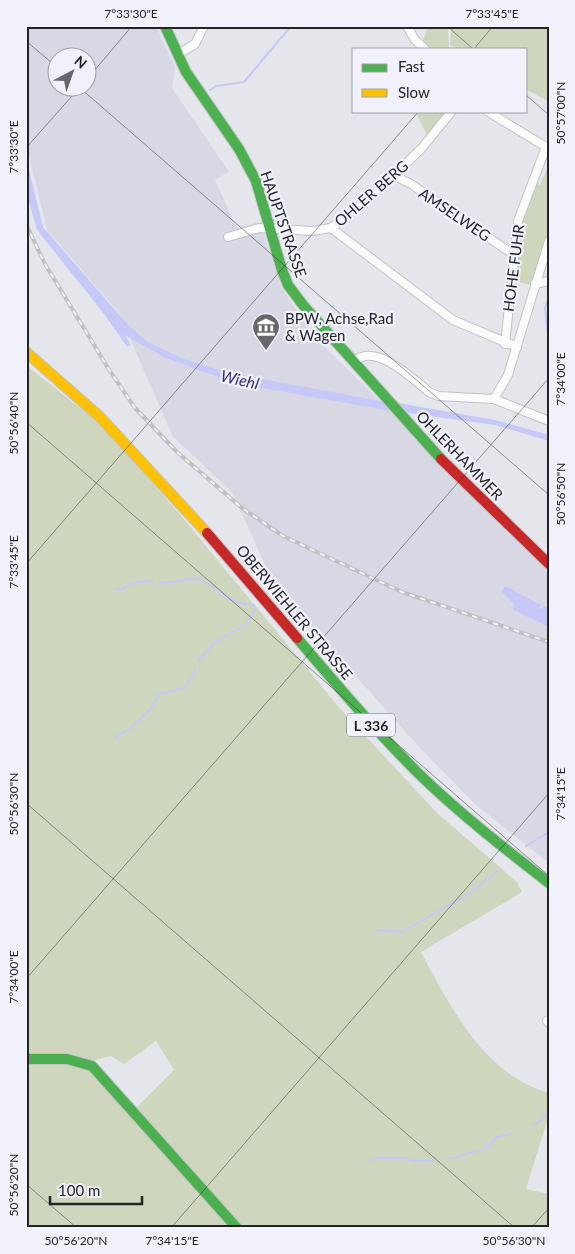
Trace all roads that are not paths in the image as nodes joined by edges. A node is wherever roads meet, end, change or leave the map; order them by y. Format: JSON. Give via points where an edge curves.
{"nodes":[{"id":1,"x":165,"y":26,"type":"edge"},
{"id":2,"x":204,"y":26,"type":"edge"},
{"id":3,"x":407,"y":26,"type":"edge"},
{"id":4,"x":424,"y":48,"type":"edge"},
{"id":5,"x":177,"y":55,"type":"junction"},
{"id":6,"x":451,"y":112,"type":"edge"},
{"id":7,"x":489,"y":112,"type":"edge"},
{"id":8,"x":393,"y":175,"type":"junction"},
{"id":9,"x":331,"y":228,"type":"junction"},
{"id":10,"x":270,"y":229,"type":"junction"},
{"id":11,"x":228,"y":237,"type":"dead end"},
{"id":12,"x":549,"y":241,"type":"edge"},
{"id":13,"x":514,"y":255,"type":"junction"},
{"id":14,"x":549,"y":281,"type":"edge"},
{"id":15,"x":535,"y":284,"type":"junction"},
{"id":16,"x":505,"y":344,"type":"junction"},
{"id":17,"x":517,"y":347,"type":"junction"},
{"id":18,"x":26,"y":351,"type":"edge"},
{"id":19,"x":354,"y":362,"type":"junction"},
{"id":20,"x":494,"y":399,"type":"junction"},
{"id":21,"x":549,"y":421,"type":"edge"},
{"id":22,"x":549,"y":564,"type":"edge"},
{"id":23,"x":549,"y":884,"type":"edge"},
{"id":24,"x":26,"y":1059,"type":"edge"},
{"id":25,"x":237,"y":1228,"type":"edge"}],
"edges":[{"from":1,"to":5,"type":"street","name":"HAUPTSTRASSE"},
{"from":2,"to":5,"type":"street","via":[[195,44]]},
{"from":3,"to":4,"type":"street"},
{"from":5,"to":10,"type":"street","name":"HAUPTSTRASSE","via":[[239,149],[256,181]]},
{"from":6,"to":8,"type":"street","name":"OHLER BERG","via":[[421,149]]},
{"from":7,"to":13,"type":"street","name":"HOHE FUHR","via":[[546,147],[518,221]]},
{"from":8,"to":9,"type":"street","name":"OHLER BERG"},
{"from":8,"to":13,"type":"street","name":"AMSELWEG"},
{"from":9,"to":10,"type":"street","name":"OHLER BERG","via":[[312,231]]},
{"from":9,"to":16,"type":"street","via":[[453,320]]},
{"from":10,"to":11,"type":"street","name":"OHLER BERG","via":[[259,228]]},
{"from":10,"to":19,"type":"street","name":"HAUPTSTRASSE","via":[[288,285]]},
{"from":12,"to":15,"type":"street"},
{"from":13,"to":16,"type":"street","name":"HOHE FUHR"},
{"from":14,"to":15,"type":"street"},
{"from":15,"to":17,"type":"street"},
{"from":16,"to":17,"type":"street"},
{"from":17,"to":20,"type":"street","via":[[505,384]]},
{"from":18,"to":23,"type":"street","name":"OBERWIEHLER STRASSE","number":"L 336","via":[[100,417],[176,497],[372,726],[420,775]]},
{"from":19,"to":20,"type":"street","via":[[365,355],[382,358],[438,396]]},
{"from":19,"to":22,"type":"street","name":"OHLERHAMMER","via":[[461,481]]},
{"from":20,"to":21,"type":"street"},
{"from":24,"to":25,"type":"street","via":[[64,1057],[92,1066]]}]}
